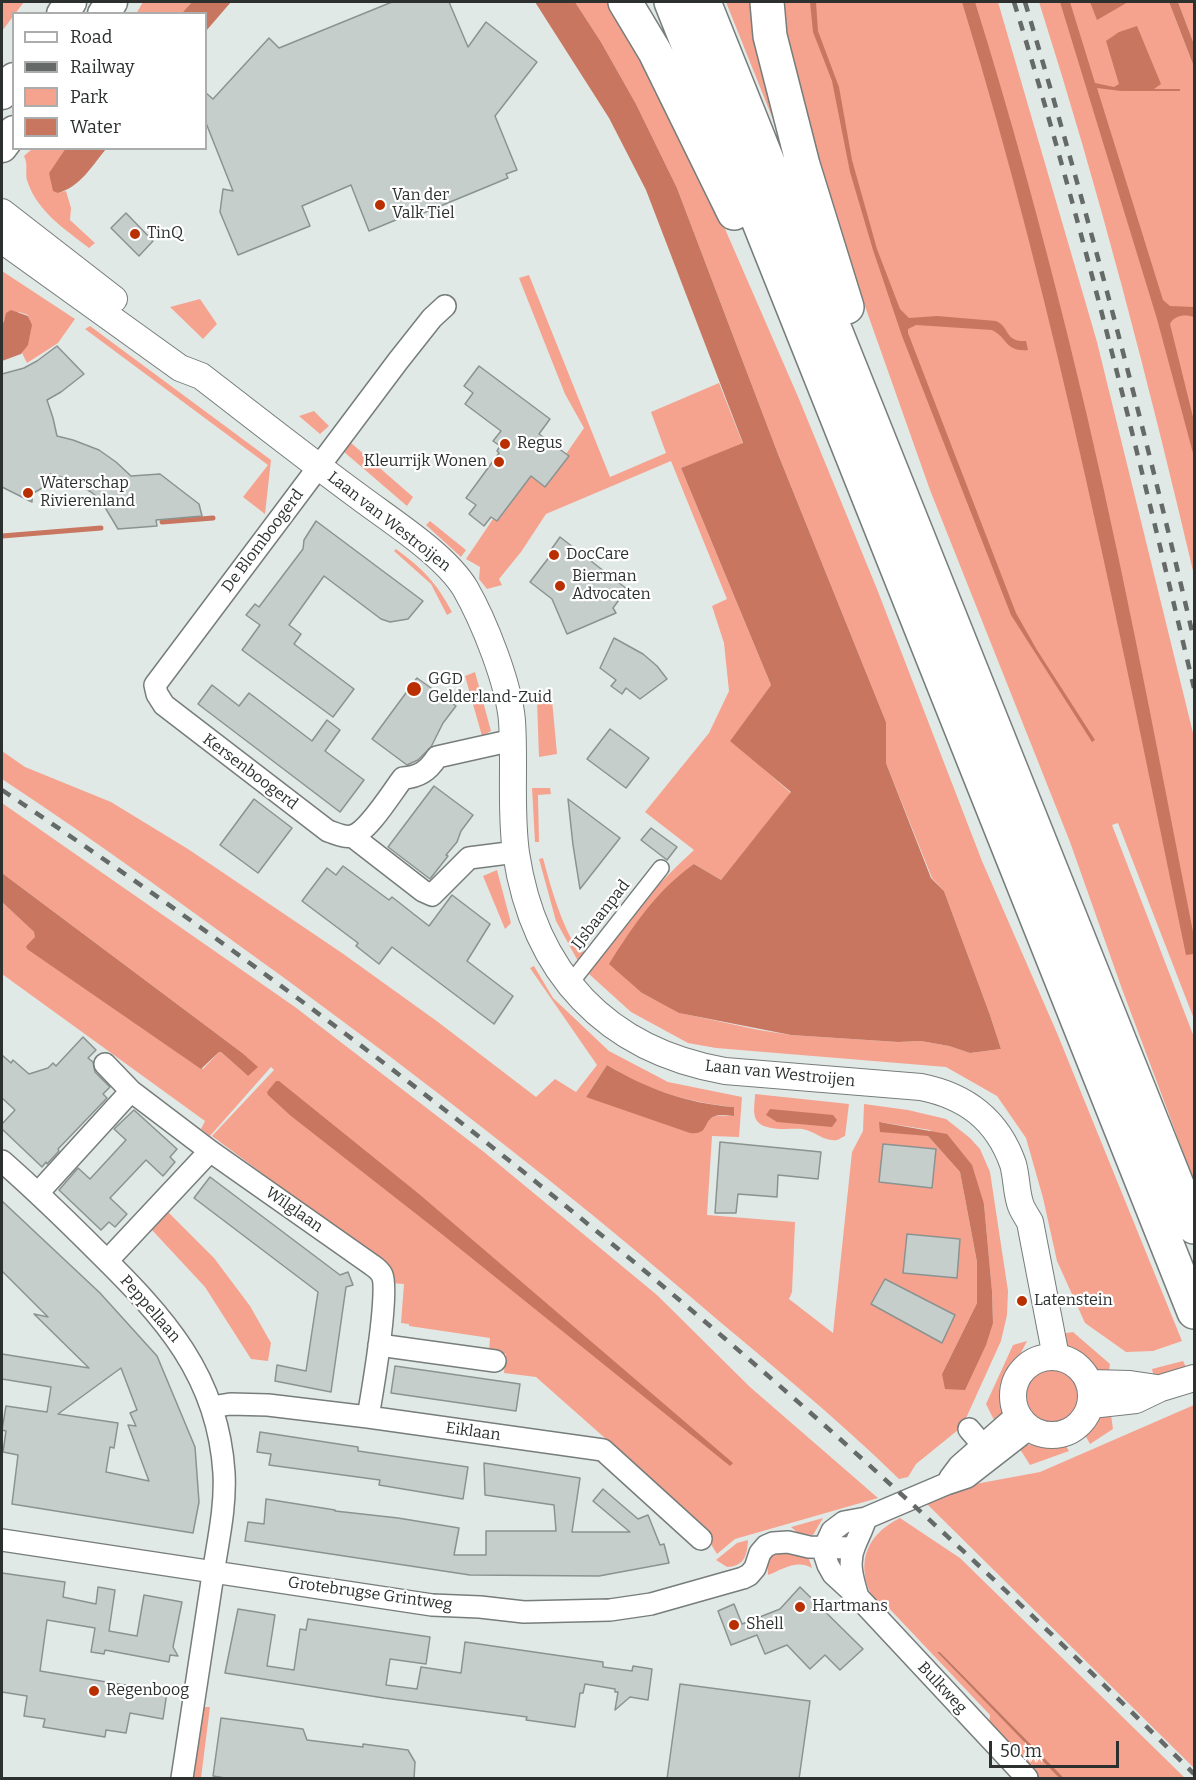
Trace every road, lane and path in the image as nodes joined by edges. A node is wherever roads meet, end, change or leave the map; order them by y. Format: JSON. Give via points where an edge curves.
{"nodes":[{"id":1,"x":625,"y":2,"type":"edge"},
{"id":2,"x":671,"y":2,"type":"edge"},
{"id":3,"x":704,"y":2,"type":"edge"},
{"id":4,"x":767,"y":2,"type":"edge"},
{"id":5,"x":12,"y":81,"type":"edge"},
{"id":6,"x":2,"y":94,"type":"edge"},
{"id":7,"x":12,"y":134,"type":"edge"},
{"id":8,"x":2,"y":147,"type":"edge"},
{"id":9,"x":2,"y":212,"type":"edge"},
{"id":10,"x":2,"y":240,"type":"edge"},
{"id":11,"x":445,"y":306,"type":"dead end"},
{"id":12,"x":201,"y":376,"type":"junction"},
{"id":13,"x":851,"y":452,"type":"junction"},
{"id":14,"x":319,"y":467,"type":"junction"},
{"id":15,"x":910,"y":516,"type":"junction"},
{"id":16,"x":157,"y":694,"type":"joint"},
{"id":17,"x":513,"y":740,"type":"junction"},
{"id":18,"x":352,"y":836,"type":"junction"},
{"id":19,"x":516,"y":852,"type":"junction"},
{"id":20,"x":661,"y":868,"type":"dead end"},
{"id":21,"x":568,"y":985,"type":"junction"},
{"id":22,"x":105,"y":1064,"type":"dead end"},
{"id":23,"x":131,"y":1091,"type":"junction"},
{"id":24,"x":210,"y":1151,"type":"junction"},
{"id":25,"x":2,"y":1161,"type":"edge"},
{"id":26,"x":38,"y":1192,"type":"junction"},
{"id":27,"x":1194,"y":1227,"type":"edge"},
{"id":28,"x":107,"y":1261,"type":"junction"},
{"id":29,"x":1194,"y":1312,"type":"edge"},
{"id":30,"x":379,"y":1345,"type":"junction"},
{"id":31,"x":1047,"y":1358,"type":"junction"},
{"id":32,"x":495,"y":1361,"type":"dead end"},
{"id":33,"x":1194,"y":1378,"type":"edge"},
{"id":34,"x":1090,"y":1394,"type":"junction"},
{"id":35,"x":212,"y":1407,"type":"junction"},
{"id":36,"x":368,"y":1417,"type":"junction"},
{"id":37,"x":1024,"y":1421,"type":"junction"},
{"id":38,"x":981,"y":1444,"type":"junction"},
{"id":39,"x":946,"y":1484,"type":"junction"},
{"id":40,"x":866,"y":1518,"type":"junction"},
{"id":41,"x":701,"y":1539,"type":"dead end"},
{"id":42,"x":2,"y":1540,"type":"edge"},
{"id":43,"x":825,"y":1546,"type":"junction"},
{"id":44,"x":854,"y":1548,"type":"junction"},
{"id":45,"x":213,"y":1571,"type":"junction"},
{"id":46,"x":858,"y":1597,"type":"junction"},
{"id":47,"x":182,"y":1779,"type":"edge"},
{"id":48,"x":1027,"y":1779,"type":"edge"}],
"edges":[{"from":1,"to":13,"type":"highway","via":[[655,52]]},
{"from":2,"to":13,"type":"highway"},
{"from":3,"to":15,"type":"highway"},
{"from":4,"to":15,"type":"highway","via":[[770,36],[803,165]]},
{"from":5,"to":6,"type":"main road"},
{"from":7,"to":8,"type":"main road"},
{"from":9,"to":12,"type":"street","name":"Laan van Westroijen","via":[[189,357]]},
{"from":10,"to":12,"type":"street","name":"Laan van Westroijen","via":[[180,368]]},
{"from":11,"to":14,"type":"street","name":"De Blomboogerd"},
{"from":12,"to":14,"type":"street","name":"Laan van Westroijen"},
{"from":13,"to":29,"type":"highway"},
{"from":14,"to":16,"type":"street","name":"De Blomboogerd","via":[[155,685]]},
{"from":14,"to":17,"type":"street","name":"Laan van Westroijen","via":[[427,549],[464,587],[507,690]]},
{"from":15,"to":27,"type":"highway"},
{"from":16,"to":18,"type":"street","name":"Kersenboogerd","via":[[164,705],[328,831]]},
{"from":17,"to":18,"type":"street","via":[[437,757],[430,768],[415,777],[403,778],[364,829]]},
{"from":17,"to":19,"type":"street","name":"Laan van Westroijen"},
{"from":18,"to":19,"type":"street","name":"Kersenboogerd","via":[[432,895],[469,858]]},
{"from":19,"to":21,"type":"street","name":"Laan van Westroijen","via":[[536,925]]},
{"from":20,"to":21,"type":"street","name":"IJsbaanpad"},
{"from":21,"to":31,"type":"street","name":"Laan van Westroijen","via":[[622,1032],[664,1055],[694,1065],[921,1087],[966,1102],[984,1117],[1004,1144],[1013,1166],[1021,1205],[1030,1222]]},
{"from":22,"to":23,"type":"street"},
{"from":23,"to":24,"type":"street"},
{"from":23,"to":26,"type":"street"},
{"from":24,"to":28,"type":"street"},
{"from":24,"to":30,"type":"street","name":"Wilglaan","via":[[382,1275]]},
{"from":25,"to":26,"type":"street","name":"Peppellaan"},
{"from":26,"to":28,"type":"street","name":"Peppellaan"},
{"from":28,"to":35,"type":"street","name":"Peppellaan","via":[[170,1328],[198,1374]]},
{"from":30,"to":32,"type":"street"},
{"from":30,"to":36,"type":"street","name":"Wilglaan"},
{"from":31,"to":34,"type":"street","via":[[1067,1359],[1077,1365],[1084,1373]]},
{"from":31,"to":37,"type":"street","via":[[1026,1367],[1014,1386],[1014,1400]]},
{"from":33,"to":34,"type":"street","via":[[1136,1400]]},
{"from":34,"to":37,"type":"street","via":[[1086,1416],[1070,1431],[1045,1434]]},
{"from":35,"to":36,"type":"street","name":"Eiklaan","via":[[268,1405]]},
{"from":35,"to":45,"type":"street","name":"Peppellaan","via":[[223,1456],[225,1493]]},
{"from":36,"to":41,"type":"street","name":"Eiklaan","via":[[603,1450]]},
{"from":37,"to":38,"type":"street"},
{"from":38,"to":39,"type":"street"},
{"from":38,"to":39,"type":"street","via":[[967,1477]]},
{"from":39,"to":40,"type":"street"},
{"from":40,"to":43,"type":"street","via":[[844,1522]]},
{"from":40,"to":44,"type":"street"},
{"from":42,"to":45,"type":"street","name":"Grotebrugse Grintweg"},
{"from":43,"to":44,"type":"street","name":"Grotebrugse Grintweg"},
{"from":43,"to":45,"type":"street","name":"Grotebrugse Grintweg","via":[[773,1543],[760,1553],[749,1575],[651,1604],[610,1610],[524,1612],[432,1605]]},
{"from":43,"to":46,"type":"street","name":"Bulkweg","via":[[833,1574]]},
{"from":44,"to":46,"type":"street","name":"Bulkweg","via":[[851,1569]]},
{"from":45,"to":47,"type":"street","name":"Peppellaan"},
{"from":46,"to":48,"type":"street","name":"Bulkweg"}]}
